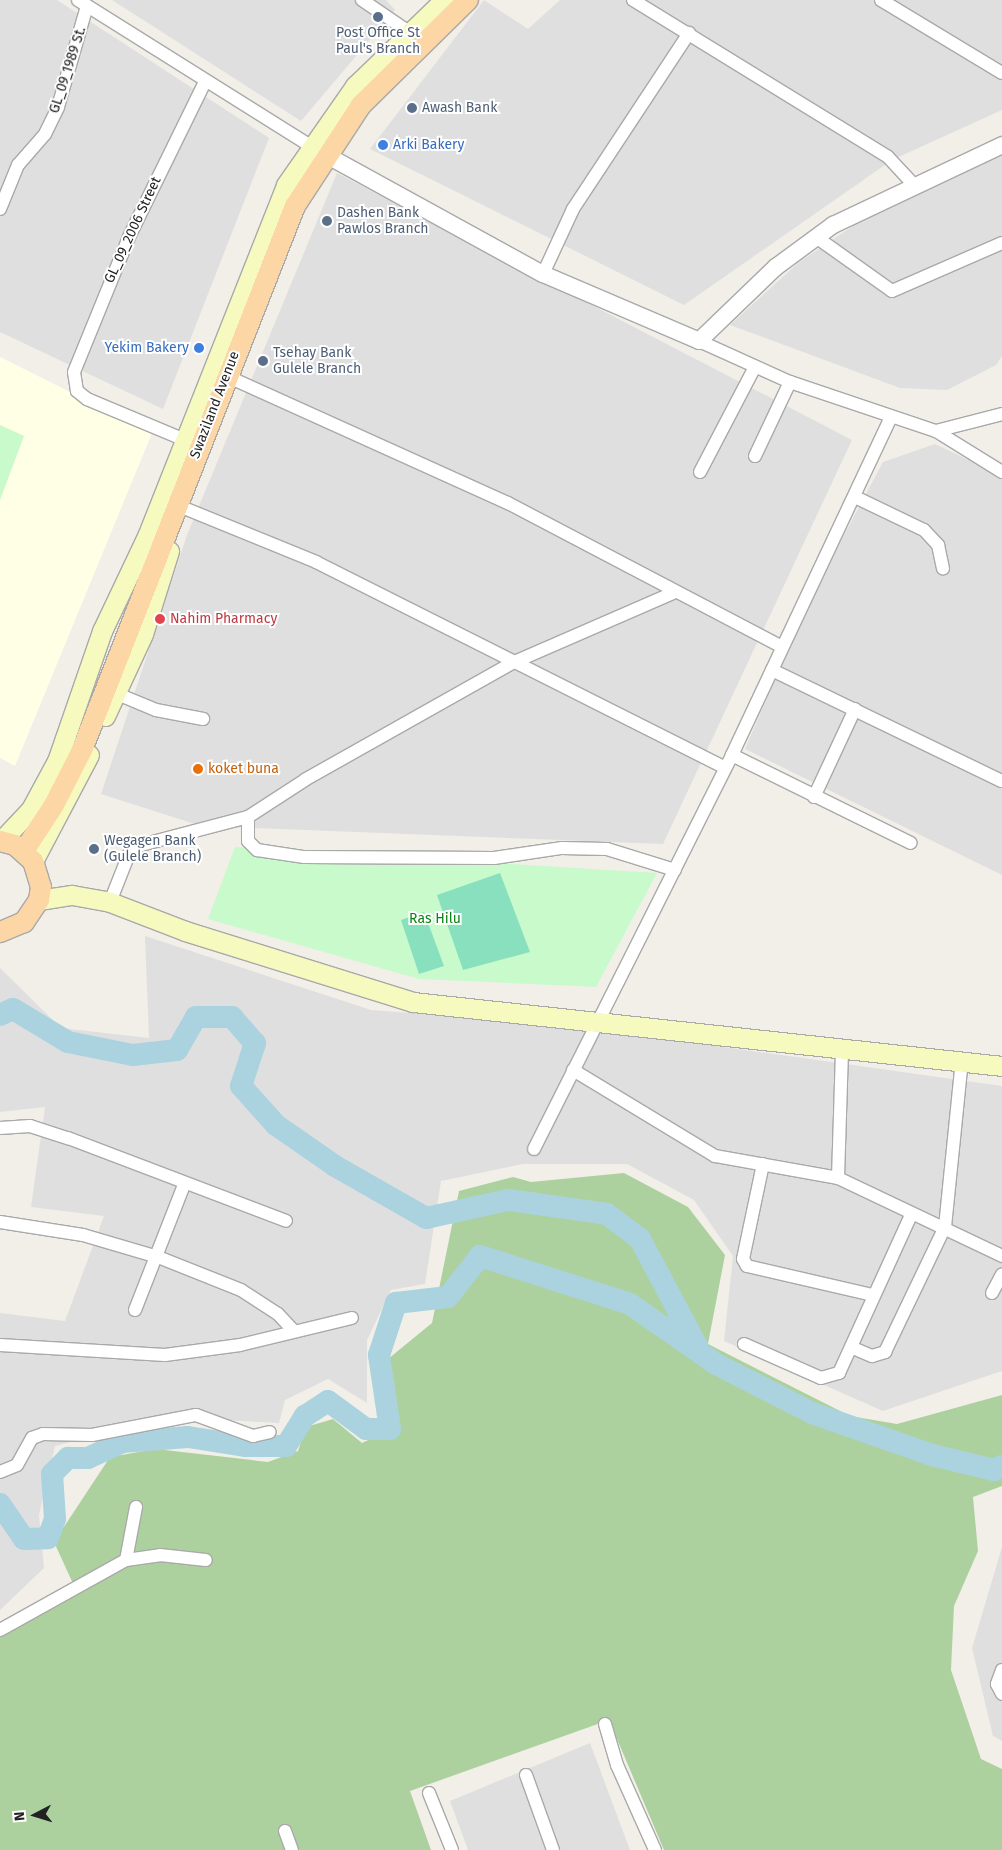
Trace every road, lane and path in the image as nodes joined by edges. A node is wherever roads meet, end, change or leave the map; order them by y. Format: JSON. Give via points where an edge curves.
{"nodes":[{"id":1,"x":362,"y":0,"type":"edge"},
{"id":2,"x":444,"y":0,"type":"edge"},
{"id":3,"x":457,"y":0,"type":"edge"},
{"id":4,"x":468,"y":0,"type":"edge"},
{"id":5,"x":480,"y":0,"type":"edge"},
{"id":6,"x":633,"y":0,"type":"edge"},
{"id":7,"x":881,"y":0,"type":"edge"},
{"id":8,"x":83,"y":3,"type":"edge"},
{"id":9,"x":409,"y":32,"type":"junction"},
{"id":10,"x":688,"y":33,"type":"junction"},
{"id":11,"x":1002,"y":73,"type":"edge"},
{"id":12,"x":205,"y":82,"type":"junction"},
{"id":13,"x":1002,"y":145,"type":"edge"},
{"id":14,"x":321,"y":153,"type":"junction"},
{"id":15,"x":906,"y":174,"type":"junction"},
{"id":16,"x":0,"y":209,"type":"edge"},
{"id":17,"x":816,"y":237,"type":"junction"},
{"id":18,"x":1002,"y":242,"type":"edge"},
{"id":19,"x":543,"y":274,"type":"junction"},
{"id":20,"x":699,"y":341,"type":"junction"},
{"id":21,"x":756,"y":367,"type":"junction"},
{"id":22,"x":234,"y":379,"type":"junction"},
{"id":23,"x":790,"y":382,"type":"junction"},
{"id":24,"x":1002,"y":414,"type":"edge"},
{"id":25,"x":891,"y":417,"type":"junction"},
{"id":26,"x":936,"y":431,"type":"junction"},
{"id":27,"x":184,"y":440,"type":"junction"},
{"id":28,"x":755,"y":456,"type":"dead end"},
{"id":29,"x":700,"y":472,"type":"dead end"},
{"id":30,"x":1002,"y":472,"type":"edge"},
{"id":31,"x":854,"y":497,"type":"junction"},
{"id":32,"x":184,"y":508,"type":"junction"},
{"id":33,"x":943,"y":568,"type":"dead end"},
{"id":34,"x":673,"y":593,"type":"junction"},
{"id":35,"x":780,"y":646,"type":"junction"},
{"id":36,"x":514,"y":662,"type":"junction"},
{"id":37,"x":772,"y":670,"type":"junction"},
{"id":38,"x":115,"y":692,"type":"junction"},
{"id":39,"x":854,"y":709,"type":"junction"},
{"id":40,"x":203,"y":719,"type":"dead end"},
{"id":41,"x":732,"y":755,"type":"junction"},
{"id":42,"x":723,"y":768,"type":"junction"},
{"id":43,"x":1002,"y":781,"type":"edge"},
{"id":44,"x":814,"y":797,"type":"junction"},
{"id":45,"x":248,"y":817,"type":"junction"},
{"id":46,"x":911,"y":843,"type":"dead end"},
{"id":47,"x":15,"y":848,"type":"edge"},
{"id":48,"x":676,"y":870,"type":"junction"},
{"id":49,"x":39,"y":900,"type":"junction"},
{"id":50,"x":110,"y":902,"type":"junction"},
{"id":51,"x":0,"y":932,"type":"edge"},
{"id":52,"x":597,"y":1022,"type":"junction"},
{"id":53,"x":842,"y":1049,"type":"junction"},
{"id":54,"x":962,"y":1061,"type":"junction"},
{"id":55,"x":1002,"y":1066,"type":"edge"},
{"id":56,"x":574,"y":1070,"type":"junction"},
{"id":57,"x":0,"y":1128,"type":"edge"},
{"id":58,"x":534,"y":1149,"type":"dead end"},
{"id":59,"x":762,"y":1164,"type":"junction"},
{"id":60,"x":838,"y":1178,"type":"junction"},
{"id":61,"x":184,"y":1184,"type":"junction"},
{"id":62,"x":911,"y":1215,"type":"junction"},
{"id":63,"x":286,"y":1221,"type":"dead end"},
{"id":64,"x":0,"y":1222,"type":"edge"},
{"id":65,"x":944,"y":1227,"type":"junction"},
{"id":66,"x":1002,"y":1256,"type":"edge"},
{"id":67,"x":158,"y":1257,"type":"junction"},
{"id":68,"x":1002,"y":1274,"type":"edge"},
{"id":69,"x":992,"y":1293,"type":"dead end"},
{"id":70,"x":873,"y":1295,"type":"junction"},
{"id":71,"x":135,"y":1310,"type":"dead end"},
{"id":72,"x":352,"y":1318,"type":"dead end"},
{"id":73,"x":294,"y":1332,"type":"junction"},
{"id":74,"x":744,"y":1344,"type":"dead end"},
{"id":75,"x":0,"y":1345,"type":"edge"},
{"id":76,"x":852,"y":1348,"type":"junction"},
{"id":77,"x":270,"y":1432,"type":"dead end"},
{"id":78,"x":0,"y":1472,"type":"edge"},
{"id":79,"x":136,"y":1507,"type":"dead end"},
{"id":80,"x":126,"y":1560,"type":"junction"},
{"id":81,"x":206,"y":1560,"type":"dead end"},
{"id":82,"x":0,"y":1630,"type":"edge"},
{"id":83,"x":1002,"y":1670,"type":"edge"},
{"id":84,"x":1002,"y":1694,"type":"edge"},
{"id":85,"x":605,"y":1724,"type":"dead end"},
{"id":86,"x":526,"y":1775,"type":"dead end"},
{"id":87,"x":430,"y":1792,"type":"dead end"},
{"id":88,"x":286,"y":1831,"type":"dead end"},
{"id":89,"x":292,"y":1850,"type":"edge"},
{"id":90,"x":452,"y":1850,"type":"edge"},
{"id":91,"x":553,"y":1850,"type":"edge"},
{"id":92,"x":656,"y":1850,"type":"edge"}],
"edges":[{"from":1,"to":9,"type":"street"},
{"from":2,"to":9,"type":"main road"},
{"from":3,"to":14,"type":"main road","name":"Swaziland Avenue","via":[[373,80]]},
{"from":4,"to":14,"type":"main road","name":"Swaziland Avenue","via":[[377,87]]},
{"from":5,"to":14,"type":"main road"},
{"from":6,"to":10,"type":"street"},
{"from":7,"to":11,"type":"street"},
{"from":8,"to":12,"type":"street"},
{"from":8,"to":16,"type":"street","name":"GL_09_1989 St.","via":[[58,107],[45,134],[18,165]]},
{"from":9,"to":14,"type":"main road","via":[[355,86]]},
{"from":10,"to":15,"type":"street"},
{"from":10,"to":19,"type":"street","via":[[573,209]]},
{"from":12,"to":14,"type":"street"},
{"from":12,"to":27,"type":"street","name":"GL_09_2006 Street","via":[[87,331],[74,383],[87,399]]},
{"from":13,"to":15,"type":"street"},
{"from":14,"to":19,"type":"street"},
{"from":14,"to":22,"type":"main road"},
{"from":14,"to":27,"type":"main road","via":[[270,218]]},
{"from":14,"to":47,"type":"main road","name":"Swaziland Avenue","via":[[277,228],[72,754],[48,803]]},
{"from":15,"to":17,"type":"street"},
{"from":17,"to":18,"type":"street","via":[[892,291]]},
{"from":17,"to":20,"type":"street","via":[[776,267]]},
{"from":19,"to":20,"type":"street"},
{"from":20,"to":21,"type":"street"},
{"from":21,"to":23,"type":"street"},
{"from":21,"to":29,"type":"street"},
{"from":22,"to":32,"type":"main road"},
{"from":22,"to":34,"type":"street","via":[[508,503]]},
{"from":23,"to":25,"type":"street"},
{"from":23,"to":28,"type":"street"},
{"from":24,"to":26,"type":"street"},
{"from":25,"to":26,"type":"street"},
{"from":25,"to":31,"type":"street"},
{"from":26,"to":30,"type":"street"},
{"from":27,"to":47,"type":"main road","via":[[137,560],[102,632],[57,761],[31,809]]},
{"from":31,"to":33,"type":"street","via":[[924,530],[938,545]]},
{"from":31,"to":35,"type":"street"},
{"from":32,"to":36,"type":"street","via":[[316,562]]},
{"from":32,"to":38,"type":"main road","via":[[143,634]]},
{"from":34,"to":35,"type":"street"},
{"from":34,"to":36,"type":"street"},
{"from":35,"to":37,"type":"street"},
{"from":36,"to":42,"type":"street"},
{"from":36,"to":45,"type":"street","via":[[305,780]]},
{"from":37,"to":39,"type":"street"},
{"from":37,"to":41,"type":"street"},
{"from":38,"to":40,"type":"street","via":[[156,710]]},
{"from":38,"to":47,"type":"main road","via":[[75,787]]},
{"from":39,"to":43,"type":"street"},
{"from":39,"to":44,"type":"street"},
{"from":41,"to":42,"type":"street"},
{"from":41,"to":44,"type":"street"},
{"from":42,"to":48,"type":"street"},
{"from":44,"to":46,"type":"street"},
{"from":45,"to":48,"type":"street","via":[[252,846],[304,857],[494,858],[584,848],[631,854]]},
{"from":45,"to":50,"type":"street","via":[[141,844],[129,854]]},
{"from":47,"to":49,"type":"main road","via":[[41,887]]},
{"from":48,"to":52,"type":"street"},
{"from":49,"to":50,"type":"main road","via":[[72,895]]},
{"from":49,"to":51,"type":"main road","via":[[24,922]]},
{"from":50,"to":52,"type":"main road","via":[[185,931],[396,998]]},
{"from":52,"to":53,"type":"main road"},
{"from":52,"to":56,"type":"street"},
{"from":53,"to":54,"type":"main road"},
{"from":53,"to":60,"type":"street"},
{"from":54,"to":55,"type":"main road"},
{"from":54,"to":65,"type":"street"},
{"from":56,"to":58,"type":"street"},
{"from":56,"to":59,"type":"street","via":[[715,1156]]},
{"from":57,"to":61,"type":"street","via":[[30,1126]]},
{"from":59,"to":60,"type":"street"},
{"from":59,"to":70,"type":"street","via":[[743,1259],[747,1266]]},
{"from":60,"to":62,"type":"street"},
{"from":61,"to":63,"type":"street"},
{"from":61,"to":67,"type":"street"},
{"from":62,"to":65,"type":"street"},
{"from":62,"to":70,"type":"street"},
{"from":64,"to":67,"type":"street","via":[[83,1235]]},
{"from":65,"to":66,"type":"street"},
{"from":65,"to":76,"type":"street","via":[[885,1352],[872,1356]]},
{"from":67,"to":71,"type":"street"},
{"from":67,"to":73,"type":"street","via":[[240,1290],[278,1314]]},
{"from":68,"to":69,"type":"street"},
{"from":70,"to":76,"type":"street"},
{"from":72,"to":73,"type":"street"},
{"from":73,"to":75,"type":"street","via":[[165,1355]]},
{"from":74,"to":76,"type":"street","via":[[821,1378],[839,1373]]},
{"from":77,"to":78,"type":"street","via":[[253,1436],[196,1415],[92,1435],[43,1434],[32,1438],[12,1470]]},
{"from":79,"to":80,"type":"street"},
{"from":80,"to":81,"type":"street","via":[[160,1555]]},
{"from":80,"to":82,"type":"street"},
{"from":83,"to":84,"type":"street","via":[[997,1684]]},
{"from":85,"to":92,"type":"street","via":[[617,1765]]},
{"from":86,"to":91,"type":"street"},
{"from":87,"to":90,"type":"street"},
{"from":88,"to":89,"type":"street"}]}
